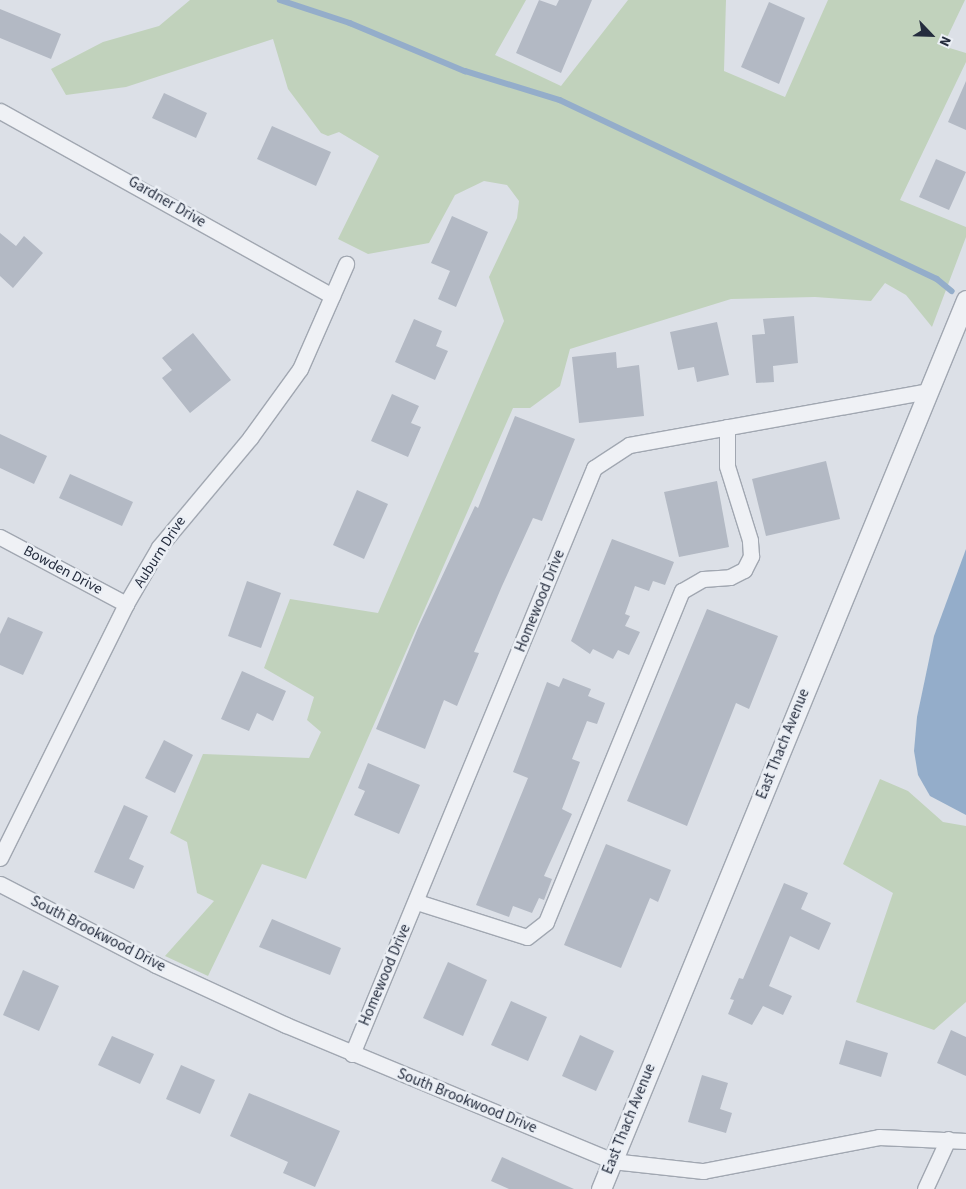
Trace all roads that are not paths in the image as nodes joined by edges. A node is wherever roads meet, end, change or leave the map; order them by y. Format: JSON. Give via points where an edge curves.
{"nodes":[{"id":1,"x":0,"y":112,"type":"edge"},
{"id":2,"x":346,"y":264,"type":"dead end"},
{"id":3,"x":332,"y":296,"type":"junction"},
{"id":4,"x":966,"y":300,"type":"edge"},
{"id":5,"x":929,"y":390,"type":"junction"},
{"id":6,"x":727,"y":427,"type":"junction"},
{"id":7,"x":0,"y":537,"type":"edge"},
{"id":8,"x":126,"y":604,"type":"junction"},
{"id":9,"x":0,"y":858,"type":"edge"},
{"id":10,"x":0,"y":884,"type":"edge"},
{"id":11,"x":417,"y":902,"type":"junction"},
{"id":12,"x":352,"y":1054,"type":"junction"},
{"id":13,"x":948,"y":1139,"type":"junction"},
{"id":14,"x":966,"y":1141,"type":"edge"},
{"id":15,"x":612,"y":1161,"type":"junction"},
{"id":16,"x":601,"y":1189,"type":"edge"},
{"id":17,"x":925,"y":1189,"type":"edge"}],
"edges":[{"from":1,"to":3,"type":"street","name":"Gardner Drive"},
{"from":2,"to":3,"type":"street","name":"Auburn Drive"},
{"from":3,"to":8,"type":"street","name":"Auburn Drive","via":[[300,369],[250,438],[159,547]]},
{"from":4,"to":5,"type":"street","name":"East Thach Avenue"},
{"from":5,"to":6,"type":"street","name":"Homewood Drive"},
{"from":5,"to":15,"type":"street","name":"East Thach Avenue"},
{"from":6,"to":11,"type":"street","name":"Homewood Drive","via":[[629,445],[594,468]]},
{"from":6,"to":11,"type":"street","via":[[727,466],[750,540],[750,556],[744,570],[737,574],[703,579],[682,591],[546,922],[528,937]]},
{"from":7,"to":8,"type":"street","name":"Bowden Drive"},
{"from":8,"to":9,"type":"street","name":"Auburn Drive"},
{"from":10,"to":12,"type":"street","name":"South Brookwood Drive","via":[[156,965]]},
{"from":11,"to":12,"type":"street","name":"Homewood Drive"},
{"from":12,"to":15,"type":"street","name":"South Brookwood Drive"},
{"from":13,"to":14,"type":"street","name":"South Brookwood Drive"},
{"from":13,"to":15,"type":"street","name":"South Brookwood Drive","via":[[879,1137],[703,1171]]},
{"from":13,"to":17,"type":"street"},
{"from":15,"to":16,"type":"street","name":"East Thach Avenue"}]}
